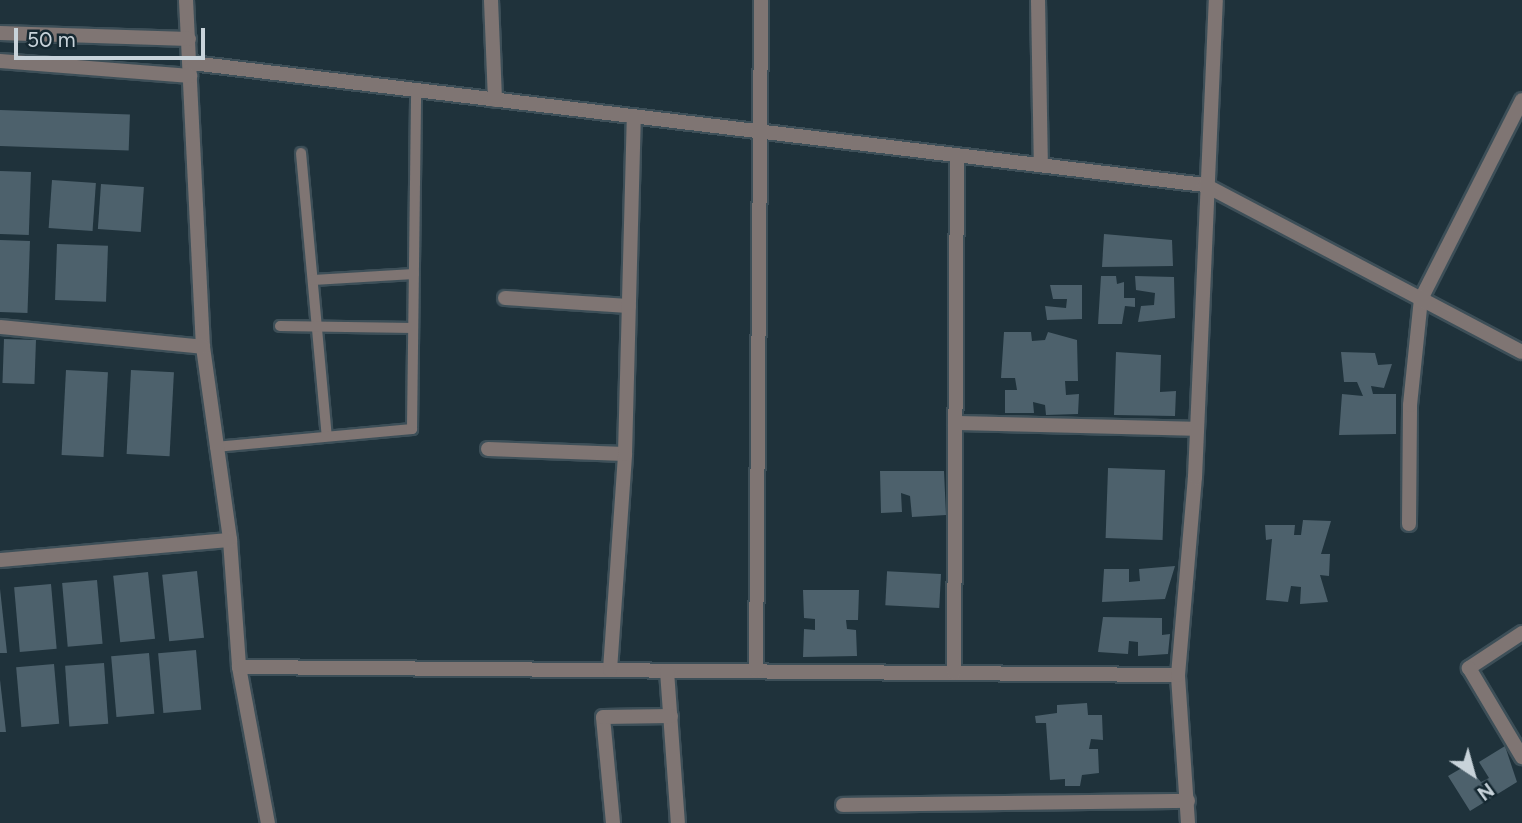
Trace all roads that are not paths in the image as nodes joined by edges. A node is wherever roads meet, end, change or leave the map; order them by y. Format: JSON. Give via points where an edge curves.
{"nodes":[{"id":1,"x":186,"y":0,"type":"edge"},
{"id":2,"x":491,"y":0,"type":"edge"},
{"id":3,"x":761,"y":0,"type":"edge"},
{"id":4,"x":1038,"y":0,"type":"edge"},
{"id":5,"x":1216,"y":0,"type":"edge"},
{"id":6,"x":0,"y":33,"type":"edge"},
{"id":7,"x":189,"y":39,"type":"junction"},
{"id":8,"x":0,"y":61,"type":"edge"},
{"id":9,"x":191,"y":69,"type":"junction"},
{"id":10,"x":416,"y":90,"type":"junction"},
{"id":11,"x":495,"y":100,"type":"junction"},
{"id":12,"x":1522,"y":100,"type":"edge"},
{"id":13,"x":634,"y":116,"type":"junction"},
{"id":14,"x":764,"y":133,"type":"junction"},
{"id":15,"x":301,"y":153,"type":"dead end"},
{"id":16,"x":957,"y":155,"type":"junction"},
{"id":17,"x":1041,"y":165,"type":"junction"},
{"id":18,"x":1205,"y":185,"type":"junction"},
{"id":19,"x":414,"y":274,"type":"junction"},
{"id":20,"x":313,"y":280,"type":"junction"},
{"id":21,"x":505,"y":298,"type":"dead end"},
{"id":22,"x":1421,"y":299,"type":"junction"},
{"id":23,"x":629,"y":306,"type":"junction"},
{"id":24,"x":280,"y":326,"type":"dead end"},
{"id":25,"x":0,"y":327,"type":"edge"},
{"id":26,"x":413,"y":328,"type":"junction"},
{"id":27,"x":317,"y":329,"type":"junction"},
{"id":28,"x":203,"y":347,"type":"junction"},
{"id":29,"x":1522,"y":352,"type":"edge"},
{"id":30,"x":955,"y":424,"type":"junction"},
{"id":31,"x":1196,"y":429,"type":"junction"},
{"id":32,"x":327,"y":436,"type":"junction"},
{"id":33,"x":215,"y":447,"type":"junction"},
{"id":34,"x":488,"y":449,"type":"dead end"},
{"id":35,"x":625,"y":454,"type":"junction"},
{"id":36,"x":1409,"y":524,"type":"dead end"},
{"id":37,"x":230,"y":540,"type":"junction"},
{"id":38,"x":0,"y":560,"type":"edge"},
{"id":39,"x":1522,"y":633,"type":"edge"},
{"id":40,"x":239,"y":667,"type":"junction"},
{"id":41,"x":610,"y":670,"type":"junction"},
{"id":42,"x":667,"y":671,"type":"junction"},
{"id":43,"x":756,"y":671,"type":"junction"},
{"id":44,"x":954,"y":673,"type":"junction"},
{"id":45,"x":1178,"y":675,"type":"junction"},
{"id":46,"x":671,"y":716,"type":"junction"},
{"id":47,"x":1522,"y":757,"type":"edge"},
{"id":48,"x":1188,"y":801,"type":"junction"},
{"id":49,"x":843,"y":805,"type":"dead end"},
{"id":50,"x":268,"y":823,"type":"edge"},
{"id":51,"x":613,"y":823,"type":"edge"},
{"id":52,"x":678,"y":823,"type":"edge"},
{"id":53,"x":1188,"y":823,"type":"edge"}],
"edges":[{"from":1,"to":7,"type":"street"},
{"from":2,"to":11,"type":"street"},
{"from":3,"to":14,"type":"street"},
{"from":4,"to":17,"type":"street"},
{"from":5,"to":18,"type":"street"},
{"from":6,"to":7,"type":"street"},
{"from":7,"to":9,"type":"street"},
{"from":8,"to":9,"type":"street"},
{"from":9,"to":10,"type":"street"},
{"from":9,"to":28,"type":"street"},
{"from":10,"to":11,"type":"street"},
{"from":10,"to":19,"type":"lane"},
{"from":11,"to":13,"type":"street"},
{"from":12,"to":22,"type":"street"},
{"from":13,"to":14,"type":"street"},
{"from":13,"to":23,"type":"street"},
{"from":14,"to":16,"type":"street"},
{"from":14,"to":43,"type":"street"},
{"from":15,"to":20,"type":"lane"},
{"from":16,"to":17,"type":"street"},
{"from":16,"to":30,"type":"street"},
{"from":17,"to":18,"type":"street"},
{"from":18,"to":22,"type":"street"},
{"from":18,"to":31,"type":"street"},
{"from":19,"to":20,"type":"lane"},
{"from":19,"to":26,"type":"lane"},
{"from":20,"to":27,"type":"lane"},
{"from":21,"to":23,"type":"street"},
{"from":22,"to":29,"type":"street"},
{"from":22,"to":36,"type":"street","via":[[1410,405]]},
{"from":23,"to":35,"type":"street"},
{"from":24,"to":27,"type":"lane"},
{"from":25,"to":28,"type":"street"},
{"from":26,"to":27,"type":"lane"},
{"from":26,"to":32,"type":"lane","via":[[412,429]]},
{"from":27,"to":32,"type":"lane"},
{"from":28,"to":33,"type":"street"},
{"from":30,"to":31,"type":"street"},
{"from":30,"to":44,"type":"street"},
{"from":31,"to":45,"type":"street"},
{"from":32,"to":33,"type":"lane"},
{"from":33,"to":37,"type":"street"},
{"from":34,"to":35,"type":"street"},
{"from":35,"to":41,"type":"street"},
{"from":37,"to":38,"type":"street"},
{"from":37,"to":40,"type":"street"},
{"from":39,"to":47,"type":"street","via":[[1469,668]]},
{"from":40,"to":41,"type":"street"},
{"from":40,"to":50,"type":"street"},
{"from":41,"to":42,"type":"street"},
{"from":42,"to":43,"type":"street"},
{"from":42,"to":46,"type":"street"},
{"from":43,"to":44,"type":"street"},
{"from":44,"to":45,"type":"street"},
{"from":45,"to":48,"type":"street"},
{"from":46,"to":51,"type":"street","via":[[603,717]]},
{"from":46,"to":52,"type":"street"},
{"from":48,"to":49,"type":"street"},
{"from":48,"to":53,"type":"street"}]}
